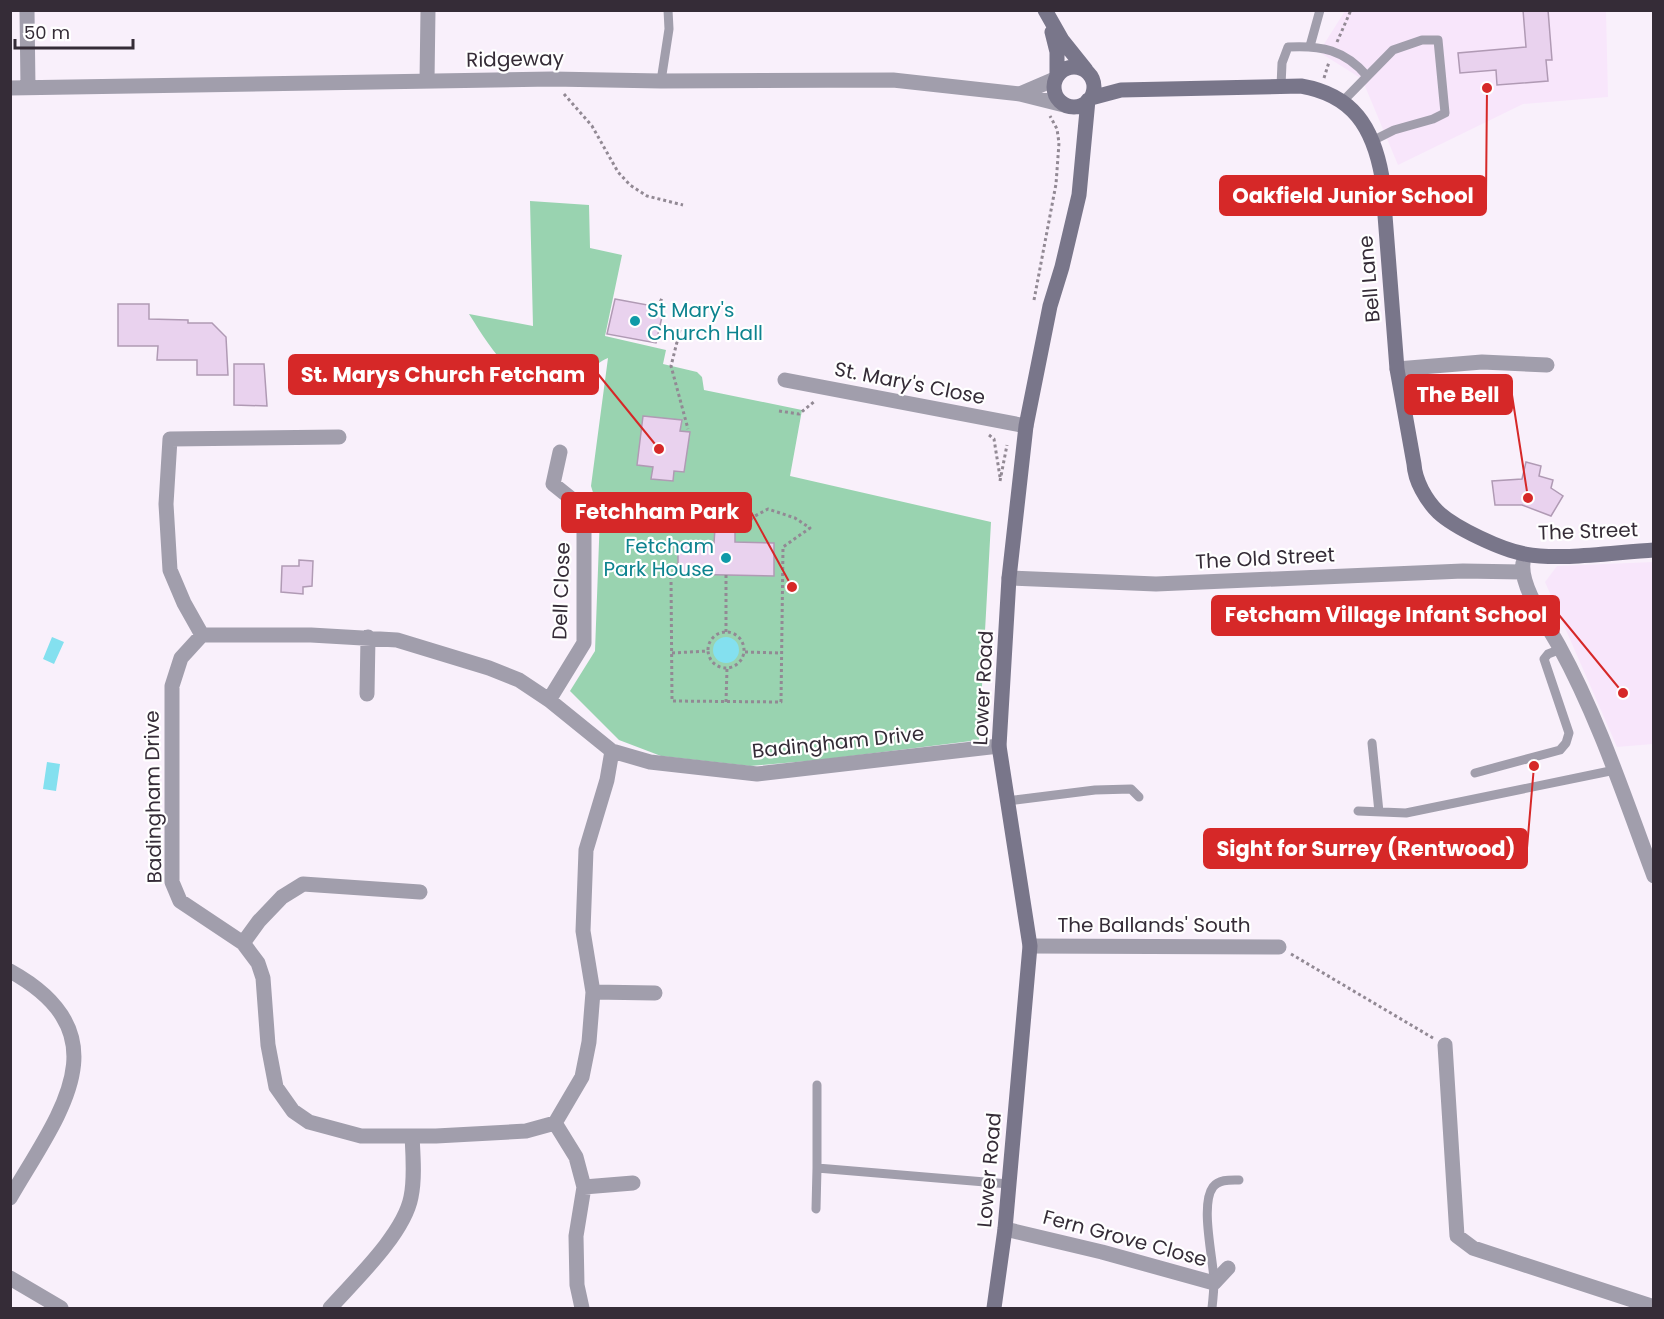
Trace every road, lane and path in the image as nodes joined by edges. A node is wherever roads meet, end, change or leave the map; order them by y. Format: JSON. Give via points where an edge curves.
{"nodes":[{"id":1,"x":27,"y":10,"type":"edge"},
{"id":2,"x":428,"y":10,"type":"edge"},
{"id":3,"x":668,"y":10,"type":"edge"},
{"id":4,"x":1320,"y":10,"type":"edge"},
{"id":5,"x":1047,"y":15,"type":"edge"},
{"id":6,"x":1310,"y":46,"type":"junction"},
{"id":7,"x":1088,"y":73,"type":"junction"},
{"id":8,"x":1367,"y":76,"type":"junction"},
{"id":9,"x":1056,"y":77,"type":"junction"},
{"id":10,"x":552,"y":79,"type":"junction"},
{"id":11,"x":427,"y":81,"type":"junction"},
{"id":12,"x":661,"y":81,"type":"junction"},
{"id":13,"x":1281,"y":86,"type":"junction"},
{"id":14,"x":10,"y":88,"type":"edge"},
{"id":15,"x":28,"y":88,"type":"junction"},
{"id":16,"x":1121,"y":90,"type":"junction"},
{"id":17,"x":1020,"y":94,"type":"junction"},
{"id":18,"x":1089,"y":99,"type":"junction"},
{"id":19,"x":1343,"y":101,"type":"junction"},
{"id":20,"x":1065,"y":105,"type":"junction"},
{"id":21,"x":1044,"y":111,"type":"dead end"},
{"id":22,"x":1372,"y":141,"type":"junction"},
{"id":23,"x":1085,"y":146,"type":"junction"},
{"id":24,"x":682,"y":205,"type":"dead end"},
{"id":25,"x":1041,"y":264,"type":"dead end"},
{"id":26,"x":662,"y":298,"type":"dead end"},
{"id":27,"x":658,"y":307,"type":"dead end"},
{"id":28,"x":680,"y":330,"type":"dead end"},
{"id":29,"x":1547,"y":365,"type":"dead end"},
{"id":30,"x":1397,"y":369,"type":"junction"},
{"id":31,"x":785,"y":380,"type":"dead end"},
{"id":32,"x":820,"y":400,"type":"dead end"},
{"id":33,"x":778,"y":411,"type":"dead end"},
{"id":34,"x":1019,"y":424,"type":"junction"},
{"id":35,"x":688,"y":429,"type":"dead end"},
{"id":36,"x":988,"y":434,"type":"dead end"},
{"id":37,"x":339,"y":437,"type":"dead end"},
{"id":38,"x":560,"y":452,"type":"dead end"},
{"id":39,"x":724,"y":528,"type":"dead end"},
{"id":40,"x":1653,"y":550,"type":"edge"},
{"id":41,"x":1524,"y":554,"type":"junction"},
{"id":42,"x":1522,"y":572,"type":"junction"},
{"id":43,"x":726,"y":575,"type":"dead end"},
{"id":44,"x":671,"y":576,"type":"dead end"},
{"id":45,"x":1009,"y":578,"type":"junction"},
{"id":46,"x":726,"y":632,"type":"junction"},
{"id":47,"x":202,"y":635,"type":"junction"},
{"id":48,"x":368,"y":638,"type":"junction"},
{"id":49,"x":1561,"y":649,"type":"junction"},
{"id":50,"x":708,"y":651,"type":"junction"},
{"id":51,"x":672,"y":652,"type":"junction"},
{"id":52,"x":745,"y":652,"type":"junction"},
{"id":53,"x":781,"y":653,"type":"junction"},
{"id":54,"x":728,"y":668,"type":"junction"},
{"id":55,"x":367,"y":694,"type":"dead end"},
{"id":56,"x":549,"y":700,"type":"junction"},
{"id":57,"x":726,"y":702,"type":"junction"},
{"id":58,"x":1372,"y":743,"type":"dead end"},
{"id":59,"x":999,"y":746,"type":"junction"},
{"id":60,"x":612,"y":751,"type":"junction"},
{"id":61,"x":1615,"y":770,"type":"junction"},
{"id":62,"x":1475,"y":772,"type":"dead end"},
{"id":63,"x":1139,"y":797,"type":"dead end"},
{"id":64,"x":1007,"y":801,"type":"junction"},
{"id":65,"x":1358,"y":811,"type":"dead end"},
{"id":66,"x":1378,"y":812,"type":"junction"},
{"id":67,"x":1653,"y":876,"type":"edge"},
{"id":68,"x":420,"y":892,"type":"dead end"},
{"id":69,"x":243,"y":943,"type":"junction"},
{"id":70,"x":1030,"y":946,"type":"junction"},
{"id":71,"x":1279,"y":947,"type":"joint"},
{"id":72,"x":10,"y":971,"type":"edge"},
{"id":73,"x":593,"y":992,"type":"junction"},
{"id":74,"x":655,"y":993,"type":"dead end"},
{"id":75,"x":1444,"y":1045,"type":"joint"},
{"id":76,"x":818,"y":1085,"type":"dead end"},
{"id":77,"x":555,"y":1123,"type":"junction"},
{"id":78,"x":412,"y":1136,"type":"junction"},
{"id":79,"x":817,"y":1168,"type":"junction"},
{"id":80,"x":1239,"y":1180,"type":"dead end"},
{"id":81,"x":633,"y":1184,"type":"dead end"},
{"id":82,"x":1009,"y":1184,"type":"junction"},
{"id":83,"x":584,"y":1187,"type":"junction"},
{"id":84,"x":10,"y":1198,"type":"edge"},
{"id":85,"x":816,"y":1209,"type":"dead end"},
{"id":86,"x":1005,"y":1229,"type":"junction"},
{"id":87,"x":1228,"y":1268,"type":"dead end"},
{"id":88,"x":10,"y":1278,"type":"edge"},
{"id":89,"x":1214,"y":1283,"type":"junction"},
{"id":90,"x":53,"y":1306,"type":"edge"},
{"id":91,"x":1653,"y":1307,"type":"edge"},
{"id":92,"x":330,"y":1308,"type":"edge"},
{"id":93,"x":582,"y":1308,"type":"edge"},
{"id":94,"x":994,"y":1308,"type":"edge"},
{"id":95,"x":1212,"y":1308,"type":"edge"}],
"edges":[{"from":1,"to":15,"type":"street"},
{"from":2,"to":11,"type":"street"},
{"from":3,"to":12,"type":"lane"},
{"from":4,"to":6,"type":"lane"},
{"from":5,"to":7,"type":"street","name":"Lower Road"},
{"from":5,"to":9,"type":"street","name":"Lower Road","via":[[1057,52]]},
{"from":6,"to":8,"type":"lane","via":[[1336,52]]},
{"from":6,"to":13,"type":"lane","via":[[1288,47],[1282,63]]},
{"from":7,"to":9,"type":"street","via":[[1074,66]]},
{"from":7,"to":16,"type":"street","name":"Bell Lane"},
{"from":7,"to":18,"type":"street","name":"Lower Road","via":[[1094,87]]},
{"from":8,"to":19,"type":"lane"},
{"from":8,"to":22,"type":"lane","via":[[1393,50],[1422,40],[1438,40],[1445,113]]},
{"from":9,"to":17,"type":"street","name":"Ridgeway"},
{"from":9,"to":20,"type":"street","name":"Lower Road","via":[[1056,96]]},
{"from":10,"to":11,"type":"street","name":"Ridgeway"},
{"from":10,"to":12,"type":"street","name":"Ridgeway"},
{"from":10,"to":24,"type":"path","via":[[592,126],[618,172],[630,184],[647,196]]},
{"from":11,"to":15,"type":"street","name":"Ridgeway"},
{"from":12,"to":17,"type":"street","name":"Ridgeway","via":[[893,80]]},
{"from":13,"to":16,"type":"street","name":"Bell Lane"},
{"from":13,"to":19,"type":"street","name":"Bell Lane","via":[[1320,89]]},
{"from":14,"to":15,"type":"street","name":"Ridgeway"},
{"from":16,"to":18,"type":"street","name":"Bell Lane"},
{"from":17,"to":20,"type":"street","name":"Ridgeway"},
{"from":18,"to":20,"type":"street","via":[[1078,106]]},
{"from":18,"to":23,"type":"street","name":"Lower Road"},
{"from":19,"to":22,"type":"street","name":"Bell Lane","via":[[1354,111]]},
{"from":20,"to":23,"type":"street","name":"Lower Road"},
{"from":21,"to":25,"type":"path","via":[[1057,129],[1059,143],[1056,184]]},
{"from":22,"to":30,"type":"street","name":"Bell Lane","via":[[1382,177]]},
{"from":23,"to":34,"type":"street","name":"Lower Road","via":[[1073,227]]},
{"from":26,"to":27,"type":"path"},
{"from":28,"to":35,"type":"path","via":[[671,366]]},
{"from":29,"to":30,"type":"street","via":[[1482,362]]},
{"from":30,"to":41,"type":"street","name":"Bell Lane","via":[[1414,477],[1425,494],[1438,512],[1455,524]]},
{"from":31,"to":34,"type":"street","name":"St. Mary's Close"},
{"from":32,"to":33,"type":"path","via":[[813,401],[799,414]]},
{"from":34,"to":36,"type":"path","via":[[1000,481],[994,439]]},
{"from":34,"to":45,"type":"street","name":"Lower Road"},
{"from":37,"to":47,"type":"street","via":[[170,439],[166,504],[170,570]]},
{"from":38,"to":56,"type":"street","name":"Dell Close","via":[[553,484],[573,500],[584,531],[584,644]]},
{"from":39,"to":53,"type":"path","via":[[725,525],[742,530],[753,517],[768,509],[810,528],[783,547]]},
{"from":40,"to":41,"type":"street","name":"The Street"},
{"from":41,"to":42,"type":"street"},
{"from":42,"to":45,"type":"street","name":"The Old Street","via":[[1156,584]]},
{"from":42,"to":49,"type":"street"},
{"from":43,"to":46,"type":"path"},
{"from":44,"to":51,"type":"path"},
{"from":45,"to":59,"type":"street","name":"Lower Road"},
{"from":46,"to":50,"type":"path","via":[[715,636]]},
{"from":46,"to":52,"type":"path","via":[[738,635]]},
{"from":47,"to":48,"type":"street","name":"Badingham Drive"},
{"from":47,"to":69,"type":"street","name":"Badingham Drive","via":[[181,657],[172,686],[172,882],[180,901]]},
{"from":48,"to":55,"type":"street"},
{"from":48,"to":56,"type":"street","name":"Badingham Drive","via":[[397,640],[489,668],[519,680]]},
{"from":49,"to":61,"type":"street"},
{"from":49,"to":62,"type":"lane","via":[[1544,659],[1569,733],[1566,743],[1560,750]]},
{"from":50,"to":51,"type":"path"},
{"from":50,"to":54,"type":"path","via":[[712,661]]},
{"from":51,"to":57,"type":"path","via":[[672,701]]},
{"from":52,"to":53,"type":"path"},
{"from":52,"to":54,"type":"path","via":[[739,663]]},
{"from":53,"to":57,"type":"path","via":[[781,702]]},
{"from":54,"to":57,"type":"path"},
{"from":56,"to":60,"type":"street","name":"Badingham Drive"},
{"from":58,"to":66,"type":"lane"},
{"from":59,"to":60,"type":"street","name":"Badingham Drive","via":[[756,774],[650,762]]},
{"from":59,"to":64,"type":"street","name":"Lower Road"},
{"from":60,"to":73,"type":"street","via":[[586,849],[583,932]]},
{"from":61,"to":66,"type":"lane","via":[[1406,813]]},
{"from":61,"to":67,"type":"street"},
{"from":63,"to":64,"type":"lane","via":[[1131,789],[1095,790]]},
{"from":64,"to":70,"type":"street","name":"Lower Road"},
{"from":65,"to":66,"type":"lane"},
{"from":68,"to":69,"type":"street","via":[[303,885],[282,897]]},
{"from":69,"to":78,"type":"street","name":"Badingham Drive","via":[[258,963],[263,978],[276,1087],[293,1111],[309,1122],[361,1136]]},
{"from":70,"to":71,"type":"street","name":"The Ballands' South"},
{"from":70,"to":82,"type":"street","name":"Lower Road"},
{"from":71,"to":75,"type":"path"},
{"from":72,"to":84,"type":"street","via":[[51,1000],[70,1026],[75,1054],[69,1093]]},
{"from":73,"to":74,"type":"street"},
{"from":73,"to":77,"type":"street","via":[[582,1077]]},
{"from":75,"to":91,"type":"street","via":[[1457,1236],[1473,1248]]},
{"from":76,"to":79,"type":"lane"},
{"from":77,"to":78,"type":"street","name":"Badingham Drive","via":[[526,1131]]},
{"from":77,"to":83,"type":"street","via":[[576,1157]]},
{"from":78,"to":92,"type":"street","via":[[412,1196],[407,1211],[386,1244]]},
{"from":79,"to":82,"type":"lane"},
{"from":79,"to":85,"type":"lane"},
{"from":80,"to":89,"type":"lane","via":[[1222,1181],[1209,1194]]},
{"from":81,"to":83,"type":"street"},
{"from":82,"to":86,"type":"street","name":"Lower Road"},
{"from":83,"to":93,"type":"street","via":[[576,1236],[576,1285]]},
{"from":86,"to":89,"type":"street","name":"Fern Grove Close"},
{"from":86,"to":94,"type":"street","name":"Lower Road"},
{"from":87,"to":89,"type":"street","name":"Fern Grove Close"},
{"from":88,"to":90,"type":"street"},
{"from":89,"to":95,"type":"lane"}]}
